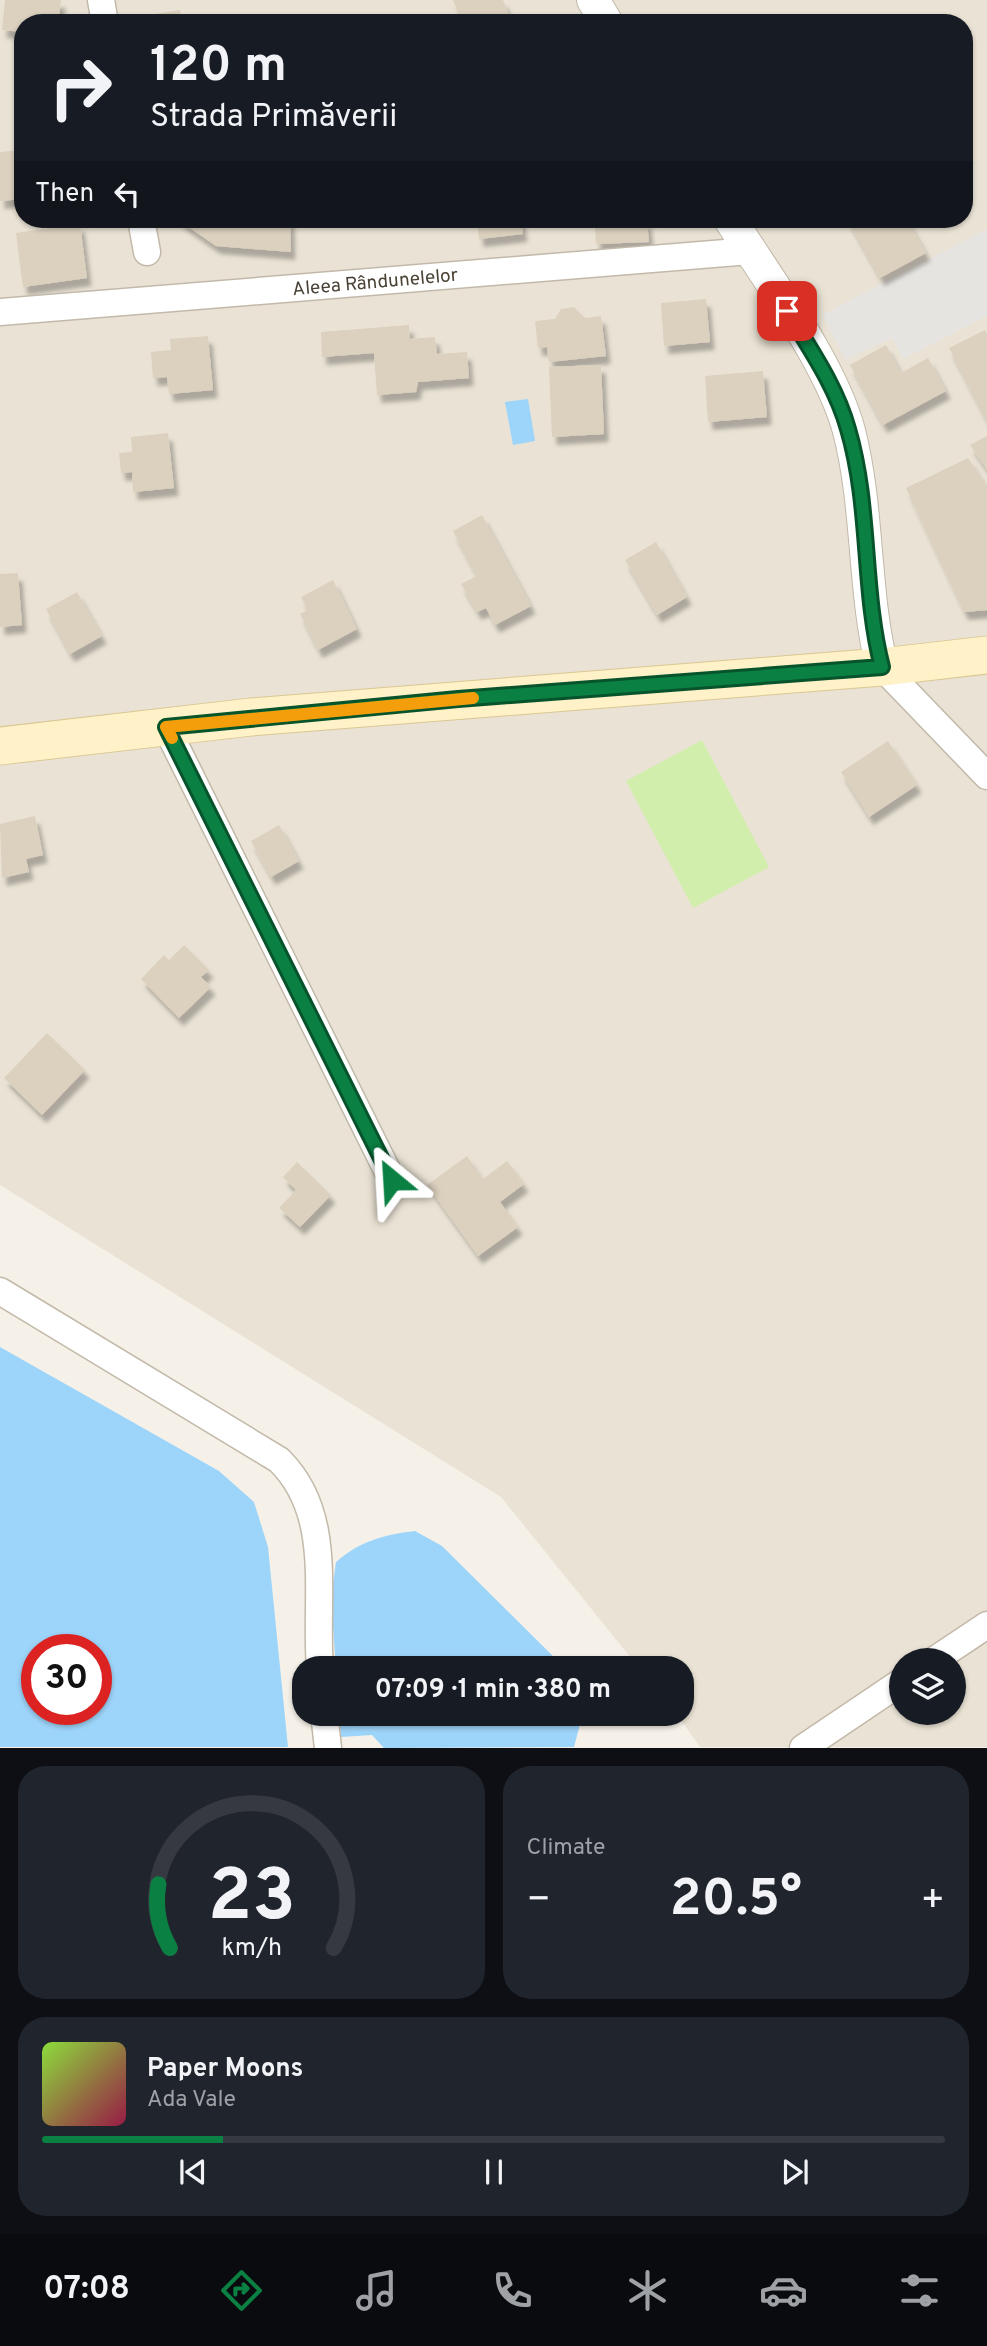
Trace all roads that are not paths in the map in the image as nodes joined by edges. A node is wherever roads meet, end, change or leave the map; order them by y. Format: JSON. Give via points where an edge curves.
{"nodes":[{"id":1,"x":143,"y":228,"type":"edge"},
{"id":2,"x":736,"y":228,"type":"edge"},
{"id":3,"x":750,"y":251,"type":"junction"},
{"id":4,"x":147,"y":252,"type":"dead end"},
{"id":5,"x":0,"y":312,"type":"edge"},
{"id":6,"x":987,"y":655,"type":"edge"},
{"id":7,"x":882,"y":667,"type":"junction"},
{"id":8,"x":166,"y":727,"type":"junction"},
{"id":9,"x":0,"y":746,"type":"edge"},
{"id":10,"x":987,"y":776,"type":"edge"},
{"id":11,"x":392,"y":1180,"type":"dead end"},
{"id":12,"x":0,"y":1291,"type":"edge"},
{"id":13,"x":987,"y":1625,"type":"edge"},
{"id":14,"x":952,"y":1648,"type":"edge"},
{"id":15,"x":320,"y":1656,"type":"edge"},
{"id":16,"x":889,"y":1690,"type":"edge"},
{"id":17,"x":325,"y":1726,"type":"edge"},
{"id":18,"x":328,"y":1748,"type":"edge"},
{"id":19,"x":803,"y":1748,"type":"edge"}],
"edges":[{"from":1,"to":4,"type":"street"},
{"from":2,"to":3,"type":"street"},
{"from":3,"to":5,"type":"street","name":"Aleea Rândunelelor"},
{"from":3,"to":7,"type":"street","via":[[831,383],[848,429],[861,484],[873,630]]},
{"from":6,"to":7,"type":"main road"},
{"from":7,"to":8,"type":"main road","via":[[458,699]]},
{"from":7,"to":10,"type":"street"},
{"from":8,"to":9,"type":"main road"},
{"from":8,"to":11,"type":"street"},
{"from":12,"to":15,"type":"street","via":[[279,1460],[296,1476],[311,1508],[318,1547]]},
{"from":13,"to":14,"type":"street"},
{"from":16,"to":19,"type":"street"},
{"from":17,"to":18,"type":"street"}]}
